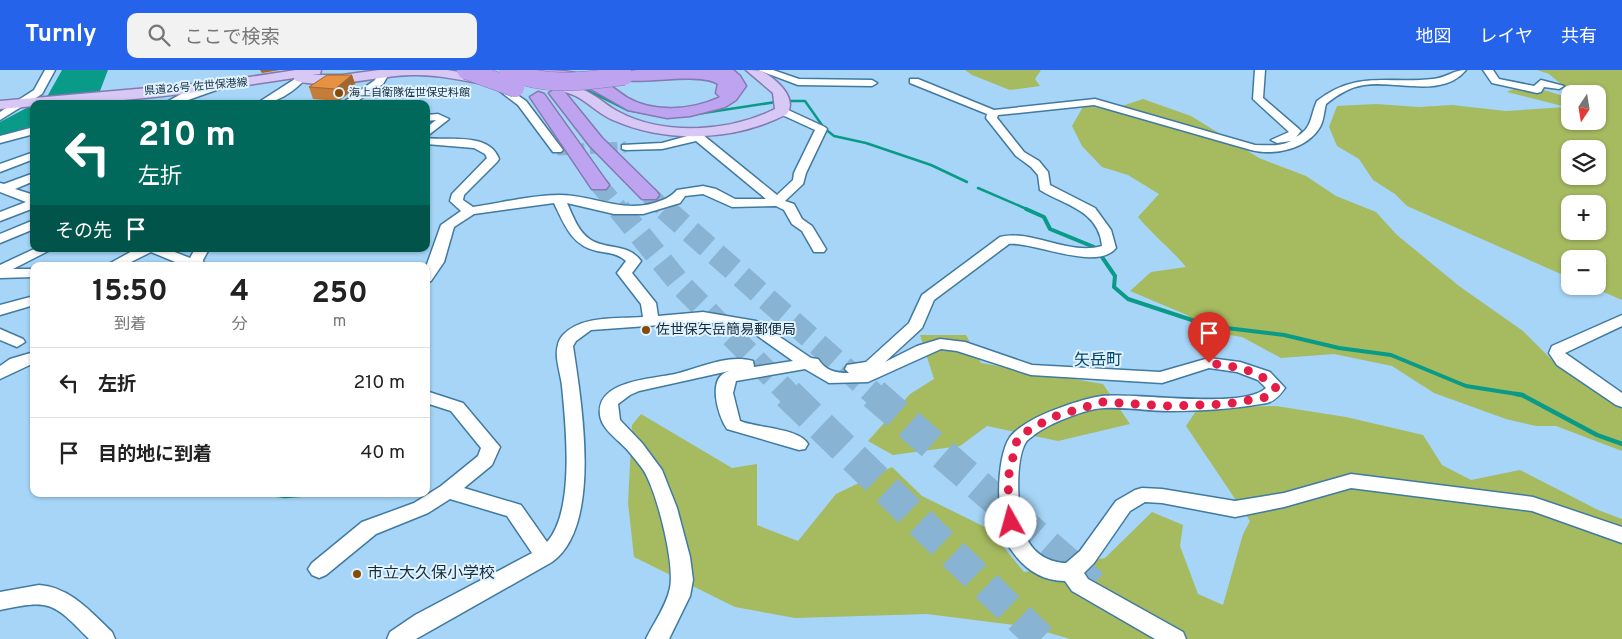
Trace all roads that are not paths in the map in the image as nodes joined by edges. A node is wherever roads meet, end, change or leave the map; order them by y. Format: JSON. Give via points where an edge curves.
{"nodes":[{"id":1,"x":50,"y":70,"type":"edge"},
{"id":2,"x":323,"y":70,"type":"edge"},
{"id":3,"x":352,"y":70,"type":"edge"},
{"id":4,"x":466,"y":70,"type":"edge"},
{"id":5,"x":508,"y":70,"type":"edge"},
{"id":6,"x":570,"y":70,"type":"edge"},
{"id":7,"x":598,"y":70,"type":"edge"},
{"id":8,"x":752,"y":70,"type":"edge"},
{"id":9,"x":763,"y":70,"type":"edge"},
{"id":10,"x":1260,"y":70,"type":"edge"},
{"id":11,"x":1461,"y":70,"type":"edge"},
{"id":12,"x":715,"y":71,"type":"edge"},
{"id":13,"x":1488,"y":71,"type":"edge"},
{"id":14,"x":385,"y":72,"type":"junction"},
{"id":15,"x":537,"y":72,"type":"edge"},
{"id":16,"x":1511,"y":74,"type":"dead end"},
{"id":17,"x":301,"y":76,"type":"junction"},
{"id":18,"x":914,"y":81,"type":"dead end"},
{"id":19,"x":495,"y":82,"type":"junction"},
{"id":20,"x":798,"y":82,"type":"junction"},
{"id":21,"x":872,"y":83,"type":"dead end"},
{"id":22,"x":217,"y":86,"type":"junction"},
{"id":23,"x":1559,"y":86,"type":"dead end"},
{"id":24,"x":237,"y":89,"type":"junction"},
{"id":25,"x":201,"y":90,"type":"junction"},
{"id":26,"x":157,"y":91,"type":"junction"},
{"id":27,"x":1065,"y":93,"type":"dead end"},
{"id":28,"x":187,"y":94,"type":"junction"},
{"id":29,"x":781,"y":95,"type":"junction"},
{"id":30,"x":565,"y":96,"type":"junction"},
{"id":31,"x":100,"y":99,"type":"edge"},
{"id":32,"x":31,"y":100,"type":"edge"},
{"id":33,"x":86,"y":100,"type":"edge"},
{"id":34,"x":176,"y":100,"type":"edge"},
{"id":35,"x":268,"y":100,"type":"edge"},
{"id":36,"x":352,"y":100,"type":"edge"},
{"id":37,"x":1078,"y":100,"type":"junction"},
{"id":38,"x":0,"y":104,"type":"edge"},
{"id":39,"x":28,"y":104,"type":"edge"},
{"id":40,"x":0,"y":110,"type":"edge"},
{"id":41,"x":782,"y":111,"type":"junction"},
{"id":42,"x":993,"y":113,"type":"junction"},
{"id":43,"x":0,"y":117,"type":"edge"},
{"id":44,"x":430,"y":118,"type":"edge"},
{"id":45,"x":30,"y":131,"type":"edge"},
{"id":46,"x":430,"y":131,"type":"edge"},
{"id":47,"x":697,"y":134,"type":"junction"},
{"id":48,"x":0,"y":140,"type":"edge"},
{"id":49,"x":430,"y":141,"type":"edge"},
{"id":50,"x":626,"y":147,"type":"tunnel mouth"},
{"id":51,"x":1265,"y":148,"type":"junction"},
{"id":52,"x":557,"y":150,"type":"dead end"},
{"id":53,"x":577,"y":156,"type":"junction"},
{"id":54,"x":30,"y":157,"type":"edge"},
{"id":55,"x":0,"y":168,"type":"edge"},
{"id":56,"x":30,"y":178,"type":"edge"},
{"id":57,"x":600,"y":185,"type":"tunnel mouth"},
{"id":58,"x":2,"y":188,"type":"edge"},
{"id":59,"x":649,"y":195,"type":"tunnel mouth"},
{"id":60,"x":558,"y":199,"type":"junction"},
{"id":61,"x":30,"y":200,"type":"edge"},
{"id":62,"x":777,"y":202,"type":"junction"},
{"id":63,"x":30,"y":204,"type":"edge"},
{"id":64,"x":470,"y":211,"type":"junction"},
{"id":65,"x":0,"y":217,"type":"edge"},
{"id":66,"x":30,"y":226,"type":"edge"},
{"id":67,"x":0,"y":239,"type":"edge"},
{"id":68,"x":819,"y":249,"type":"dead end"},
{"id":69,"x":39,"y":252,"type":"edge"},
{"id":70,"x":140,"y":252,"type":"edge"},
{"id":71,"x":163,"y":252,"type":"edge"},
{"id":72,"x":120,"y":262,"type":"edge"},
{"id":73,"x":187,"y":262,"type":"edge"},
{"id":74,"x":0,"y":270,"type":"edge"},
{"id":75,"x":430,"y":272,"type":"edge"},
{"id":76,"x":30,"y":273,"type":"edge"},
{"id":77,"x":0,"y":274,"type":"edge"},
{"id":78,"x":30,"y":301,"type":"edge"},
{"id":79,"x":0,"y":310,"type":"edge"},
{"id":80,"x":651,"y":320,"type":"junction"},
{"id":81,"x":1622,"y":320,"type":"edge"},
{"id":82,"x":0,"y":334,"type":"edge"},
{"id":83,"x":17,"y":342,"type":"dead end"},
{"id":84,"x":30,"y":358,"type":"edge"},
{"id":85,"x":803,"y":360,"type":"junction"},
{"id":86,"x":0,"y":374,"type":"edge"},
{"id":87,"x":430,"y":398,"type":"edge"},
{"id":88,"x":1622,"y":401,"type":"edge"},
{"id":89,"x":799,"y":444,"type":"dead end"},
{"id":90,"x":448,"y":491,"type":"junction"},
{"id":91,"x":1622,"y":535,"type":"edge"},
{"id":92,"x":545,"y":556,"type":"junction"},
{"id":93,"x":320,"y":569,"type":"dead end"},
{"id":94,"x":1071,"y":572,"type":"junction"},
{"id":95,"x":0,"y":601,"type":"edge"},
{"id":96,"x":104,"y":639,"type":"edge"},
{"id":97,"x":398,"y":639,"type":"edge"},
{"id":98,"x":657,"y":639,"type":"edge"},
{"id":99,"x":1175,"y":639,"type":"edge"}],
"edges":[{"from":1,"to":32,"type":"street"},
{"from":2,"to":17,"type":"main road"},
{"from":3,"to":17,"type":"main road"},
{"from":4,"to":53,"type":"highway","bridge":true,"via":[[515,88],[528,97]]},
{"from":5,"to":12,"type":"highway","bridge":true,"via":[[521,76],[553,81],[677,70]]},
{"from":6,"to":12,"type":"highway","via":[[606,82],[642,103],[676,108],[700,105],[724,93],[726,83]]},
{"from":7,"to":30,"type":"highway","via":[[574,80]]},
{"from":8,"to":29,"type":"main road"},
{"from":9,"to":20,"type":"street"},
{"from":10,"to":51,"type":"street","via":[[1258,99],[1295,131],[1291,137],[1267,142]]},
{"from":11,"to":51,"type":"street","via":[[1448,81],[1369,81],[1342,89],[1321,103],[1316,125],[1309,135],[1289,146]]},
{"from":12,"to":15,"type":"highway","via":[[735,79],[738,86],[732,96],[705,108],[674,112],[647,110],[604,88]]},
{"from":13,"to":16,"type":"street"},
{"from":13,"to":23,"type":"street","via":[[1496,81],[1538,90],[1541,83]]},
{"from":14,"to":17,"type":"main road","via":[[321,81]]},
{"from":14,"to":19,"type":"main road","via":[[422,71]]},
{"from":14,"to":36,"type":"street","via":[[379,82]]},
{"from":15,"to":30,"type":"highway"},
{"from":15,"to":53,"type":"highway","via":[[538,96]]},
{"from":17,"to":22,"type":"main road","name":"県道26号 佐世保港線"},
{"from":17,"to":24,"type":"main road","name":"県道26号 佐世保港線"},
{"from":17,"to":35,"type":"street","via":[[285,91]]},
{"from":18,"to":42,"type":"street"},
{"from":19,"to":47,"type":"main road","via":[[562,87],[586,96],[615,116],[634,124]]},
{"from":19,"to":52,"type":"street","via":[[522,103]]},
{"from":20,"to":21,"type":"street"},
{"from":20,"to":29,"type":"street","via":[[795,88]]},
{"from":22,"to":25,"type":"street"},
{"from":22,"to":26,"type":"main road","name":"県道26号 佐世保港線"},
{"from":24,"to":25,"type":"main road"},
{"from":24,"to":28,"type":"main road","name":"県道26号 佐世保港線"},
{"from":25,"to":26,"type":"main road"},
{"from":25,"to":28,"type":"street"},
{"from":26,"to":31,"type":"main road","name":"県道26号 佐世保港線"},
{"from":27,"to":37,"type":"street"},
{"from":28,"to":31,"type":"main road","name":"県道26号 佐世保港線"},
{"from":28,"to":34,"type":"street"},
{"from":29,"to":41,"type":"main road"},
{"from":30,"to":59,"type":"highway"},
{"from":31,"to":33,"type":"main road","name":"県道26号 佐世保港線"},
{"from":37,"to":42,"type":"street","via":[[1052,108],[1005,109]]},
{"from":37,"to":51,"type":"street"},
{"from":38,"to":39,"type":"main road","name":"県道26号 佐世保港線"},
{"from":39,"to":40,"type":"main road","name":"県道26号 佐世保港線"},
{"from":39,"to":43,"type":"street"},
{"from":41,"to":47,"type":"main road","via":[[761,122]]},
{"from":41,"to":62,"type":"street","via":[[821,130],[799,181]]},
{"from":42,"to":85,"type":"street","via":[[991,118],[1020,154],[1036,164],[1044,176],[1044,187],[1086,205],[1097,218],[1110,243],[1109,248],[1095,252],[1068,250],[1013,238],[1004,240],[927,298],[916,325],[871,366],[840,369]]},
{"from":44,"to":46,"type":"street","via":[[444,119]]},
{"from":45,"to":48,"type":"street"},
{"from":47,"to":50,"type":"street","via":[[662,146]]},
{"from":47,"to":62,"type":"street"},
{"from":49,"to":64,"type":"street","via":[[475,144],[493,154],[493,159],[458,194],[456,201]]},
{"from":53,"to":57,"type":"highway"},
{"from":54,"to":55,"type":"street"},
{"from":56,"to":58,"type":"street"},
{"from":58,"to":61,"type":"street"},
{"from":60,"to":62,"type":"street","via":[[614,210],[643,210],[675,200],[681,193],[703,190],[732,203]]},
{"from":60,"to":64,"type":"street"},
{"from":60,"to":80,"type":"street","via":[[580,238],[587,244],[616,249],[627,253],[634,261],[624,273],[648,303]]},
{"from":62,"to":68,"type":"street","via":[[788,207]]},
{"from":63,"to":65,"type":"street"},
{"from":64,"to":75,"type":"street","via":[[448,225],[437,262]]},
{"from":66,"to":67,"type":"street"},
{"from":69,"to":74,"type":"street"},
{"from":70,"to":72,"type":"street"},
{"from":71,"to":73,"type":"street"},
{"from":76,"to":77,"type":"street"},
{"from":78,"to":79,"type":"street"},
{"from":80,"to":85,"type":"street","via":[[703,317],[750,324]]},
{"from":80,"to":92,"type":"street","via":[[586,326],[568,338],[565,346],[574,456],[570,520],[559,543]]},
{"from":81,"to":88,"type":"street","via":[[1557,353],[1563,361]]},
{"from":82,"to":83,"type":"street"},
{"from":84,"to":86,"type":"street"},
{"from":85,"to":89,"type":"street","via":[[731,376],[725,387],[726,404],[733,425],[783,435]]},
{"from":85,"to":94,"type":"street","via":[[829,378],[853,380],[879,374],[940,344],[959,346],[1031,370],[1162,378],[1209,363],[1264,376],[1276,388],[1267,397],[1227,404],[1169,406],[1102,402],[1056,416],[1030,429],[1017,440],[1009,474],[1008,500],[1017,542],[1031,560],[1052,572]]},
{"from":85,"to":98,"type":"street","via":[[715,367],[679,378],[640,384],[622,391],[609,407],[614,426],[631,440],[653,471],[678,544],[683,578],[678,602]]},
{"from":87,"to":90,"type":"street","via":[[457,407],[491,447],[485,460]]},
{"from":90,"to":92,"type":"street","via":[[514,510]]},
{"from":90,"to":93,"type":"street","via":[[421,508],[369,528]]},
{"from":91,"to":94,"type":"street","via":[[1533,504],[1351,481],[1284,500],[1235,509],[1142,495],[1123,506],[1087,557]]},
{"from":92,"to":97,"type":"street","via":[[423,622]]},
{"from":94,"to":99,"type":"street","via":[[1080,585]]},
{"from":95,"to":96,"type":"street","via":[[31,595],[51,596]]}]}
